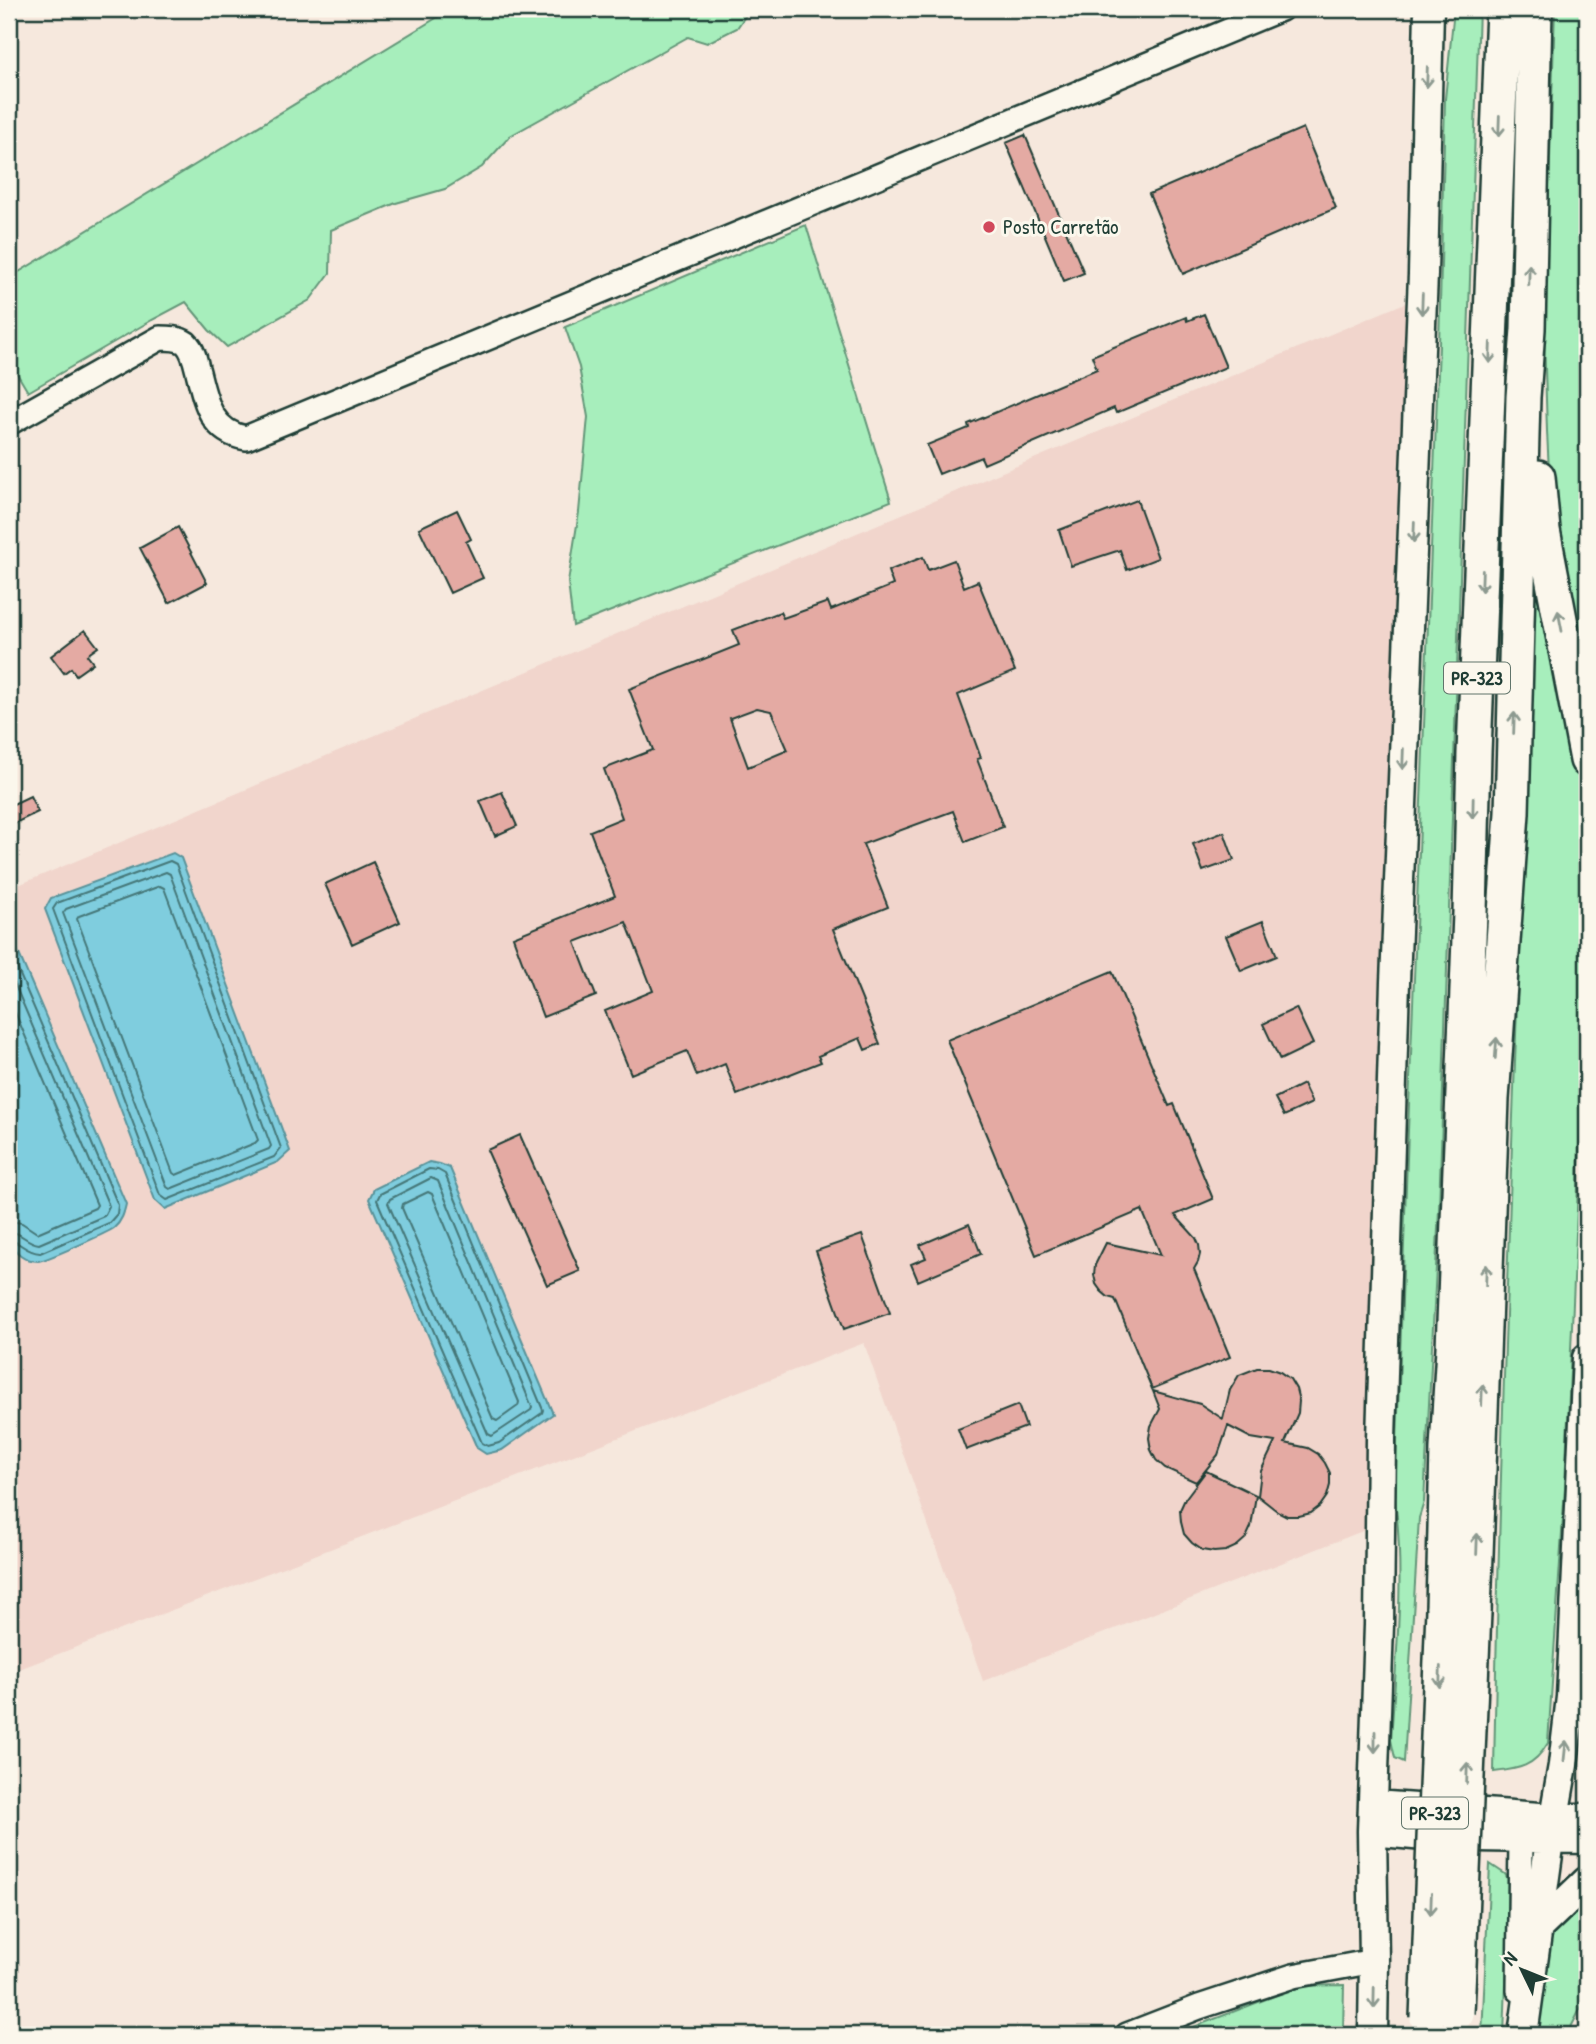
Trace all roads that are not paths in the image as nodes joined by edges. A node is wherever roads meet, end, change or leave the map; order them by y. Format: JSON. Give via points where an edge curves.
{"nodes":[{"id":1,"x":1281,"y":9,"type":"edge"},
{"id":2,"x":1429,"y":9,"type":"edge"},
{"id":3,"x":1503,"y":9,"type":"edge"},
{"id":4,"x":1535,"y":9,"type":"edge"},
{"id":5,"x":1523,"y":397,"type":"junction"},
{"id":6,"x":9,"y":424,"type":"edge"},
{"id":7,"x":1587,"y":760,"type":"edge"},
{"id":8,"x":1587,"y":1358,"type":"edge"},
{"id":9,"x":1585,"y":1432,"type":"edge"},
{"id":10,"x":1458,"y":1610,"type":"junction"},
{"id":11,"x":1573,"y":1622,"type":"junction"},
{"id":12,"x":1587,"y":1651,"type":"edge"},
{"id":13,"x":1571,"y":1697,"type":"junction"},
{"id":14,"x":1587,"y":1734,"type":"edge"},
{"id":15,"x":1373,"y":1818,"type":"junction"},
{"id":16,"x":1587,"y":1818,"type":"edge"},
{"id":17,"x":1552,"y":1829,"type":"junction"},
{"id":18,"x":1521,"y":1839,"type":"junction"},
{"id":19,"x":1587,"y":1839,"type":"edge"},
{"id":20,"x":1587,"y":1881,"type":"edge"},
{"id":21,"x":1539,"y":1927,"type":"junction"},
{"id":22,"x":1374,"y":1961,"type":"junction"},
{"id":23,"x":1442,"y":2025,"type":"edge"},
{"id":24,"x":1127,"y":2035,"type":"edge"},
{"id":25,"x":1373,"y":2035,"type":"edge"},
{"id":26,"x":1521,"y":2035,"type":"edge"}],
"edges":[{"from":1,"to":6,"type":"street","via":[[246,438],[234,436],[209,412],[193,352],[185,342],[173,338],[159,338]]},
{"from":2,"to":15,"type":"main road","one_way":true,"via":[[1395,982]]},
{"from":3,"to":10,"type":"highway","number":"PR-323","one_way":true,"via":[[1447,1448]]},
{"from":5,"to":4,"type":"highway","number":"PR-323","one_way":true},
{"from":7,"to":5,"type":"highway","one_way":true,"via":[[1543,530],[1533,413]]},
{"from":10,"to":5,"type":"highway","number":"PR-323","one_way":true,"via":[[1512,813]]},
{"from":8,"to":9,"type":"main road"},
{"from":9,"to":11,"type":"main road"},
{"from":10,"to":23,"type":"highway","number":"PR-323","bridge":true},
{"from":11,"to":12,"type":"street"},
{"from":11,"to":13,"type":"main road"},
{"from":13,"to":14,"type":"main road"},
{"from":17,"to":13,"type":"main road","one_way":true},
{"from":15,"to":17,"type":"main road"},
{"from":15,"to":18,"type":"main road","via":[[1424,1836]]},
{"from":15,"to":22,"type":"main road"},
{"from":16,"to":17,"type":"main road"},
{"from":17,"to":18,"type":"main road"},
{"from":17,"to":19,"type":"main road"},
{"from":17,"to":21,"type":"main road"},
{"from":18,"to":26,"type":"street"},
{"from":20,"to":21,"type":"main road"},
{"from":21,"to":26,"type":"main road"},
{"from":22,"to":24,"type":"street","via":[[1293,1976]]},
{"from":22,"to":25,"type":"main road","one_way":true}]}
